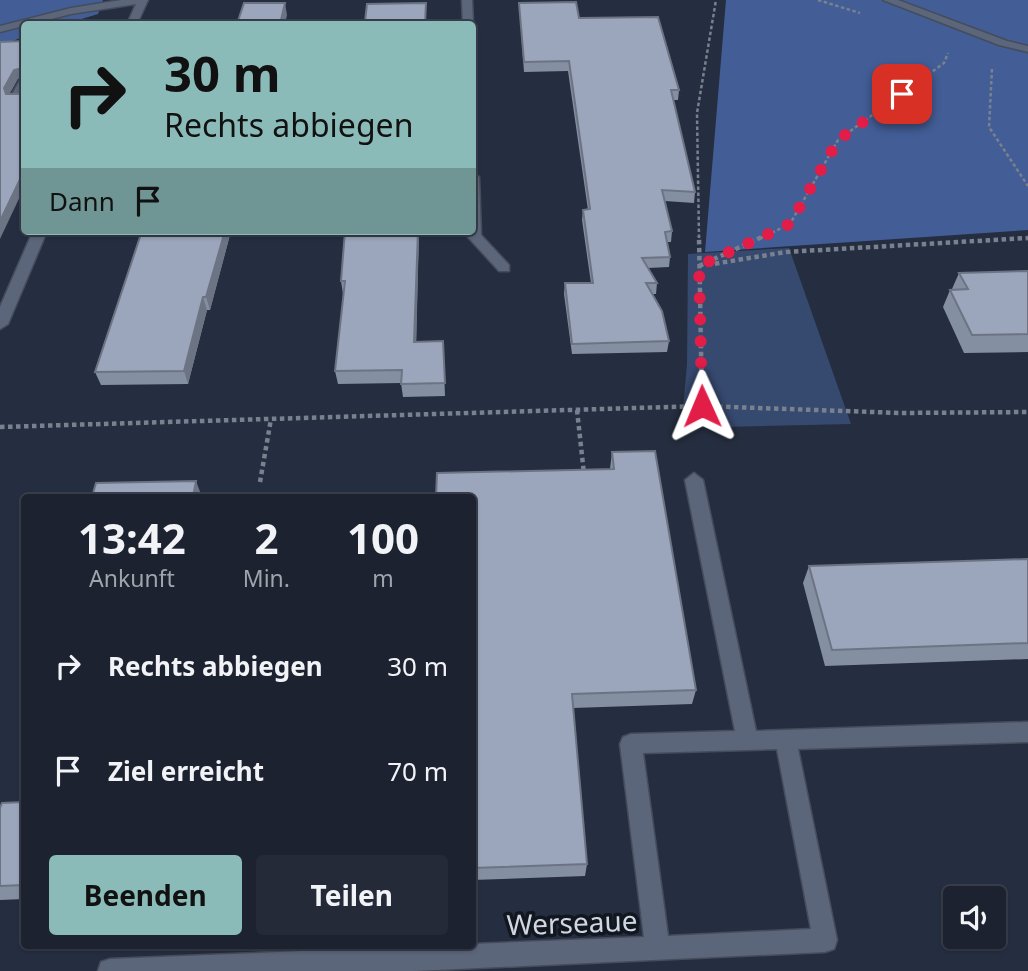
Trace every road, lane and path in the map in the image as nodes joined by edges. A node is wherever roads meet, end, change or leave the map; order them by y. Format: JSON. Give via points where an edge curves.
{"nodes":[{"id":1,"x":142,"y":0,"type":"edge"},
{"id":2,"x":467,"y":0,"type":"edge"},
{"id":3,"x":716,"y":0,"type":"edge"},
{"id":4,"x":888,"y":0,"type":"edge"},
{"id":5,"x":32,"y":21,"type":"edge"},
{"id":6,"x":133,"y":21,"type":"edge"},
{"id":7,"x":467,"y":21,"type":"edge"},
{"id":8,"x":21,"y":24,"type":"edge"},
{"id":9,"x":0,"y":29,"type":"edge"},
{"id":10,"x":1028,"y":49,"type":"edge"},
{"id":11,"x":949,"y":52,"type":"dead end"},
{"id":12,"x":992,"y":65,"type":"dead end"},
{"id":13,"x":1028,"y":186,"type":"edge"},
{"id":14,"x":38,"y":235,"type":"edge"},
{"id":15,"x":474,"y":235,"type":"edge"},
{"id":16,"x":1028,"y":238,"type":"edge"},
{"id":17,"x":699,"y":266,"type":"junction"},
{"id":18,"x":504,"y":268,"type":"dead end"},
{"id":19,"x":0,"y":324,"type":"edge"},
{"id":20,"x":702,"y":406,"type":"junction"},
{"id":21,"x":577,"y":410,"type":"junction"},
{"id":22,"x":1028,"y":412,"type":"edge"},
{"id":23,"x":271,"y":419,"type":"junction"},
{"id":24,"x":0,"y":427,"type":"edge"},
{"id":25,"x":585,"y":479,"type":"edge"},
{"id":26,"x":694,"y":480,"type":"dead end"},
{"id":27,"x":260,"y":482,"type":"dead end"},
{"id":28,"x":1028,"y":732,"type":"edge"},
{"id":29,"x":747,"y":740,"type":"junction"},
{"id":30,"x":786,"y":740,"type":"junction"},
{"id":31,"x":658,"y":949,"type":"junction"},
{"id":32,"x":110,"y":971,"type":"edge"}],
"edges":[{"from":1,"to":5,"type":"street"},
{"from":1,"to":6,"type":"street"},
{"from":2,"to":7,"type":"street"},
{"from":3,"to":17,"type":"path","via":[[697,113]]},
{"from":4,"to":10,"type":"street"},
{"from":8,"to":9,"type":"street"},
{"from":11,"to":17,"type":"path","via":[[944,63],[838,140],[790,224]]},
{"from":12,"to":13,"type":"path","via":[[989,127]]},
{"from":14,"to":19,"type":"street"},
{"from":15,"to":18,"type":"street"},
{"from":16,"to":17,"type":"path","via":[[786,252]]},
{"from":17,"to":20,"type":"path"},
{"from":20,"to":21,"type":"path"},
{"from":20,"to":22,"type":"path"},
{"from":21,"to":23,"type":"path"},
{"from":21,"to":25,"type":"path"},
{"from":23,"to":24,"type":"path"},
{"from":23,"to":27,"type":"path"},
{"from":26,"to":29,"type":"street"},
{"from":28,"to":30,"type":"street","name":"Werseaue"},
{"from":29,"to":30,"type":"street","name":"Werseaue"},
{"from":29,"to":31,"type":"street","name":"Werseaue","via":[[631,744]]},
{"from":30,"to":31,"type":"street","name":"Werseaue","via":[[825,940]]},
{"from":31,"to":32,"type":"street","name":"Werseaue"}]}
